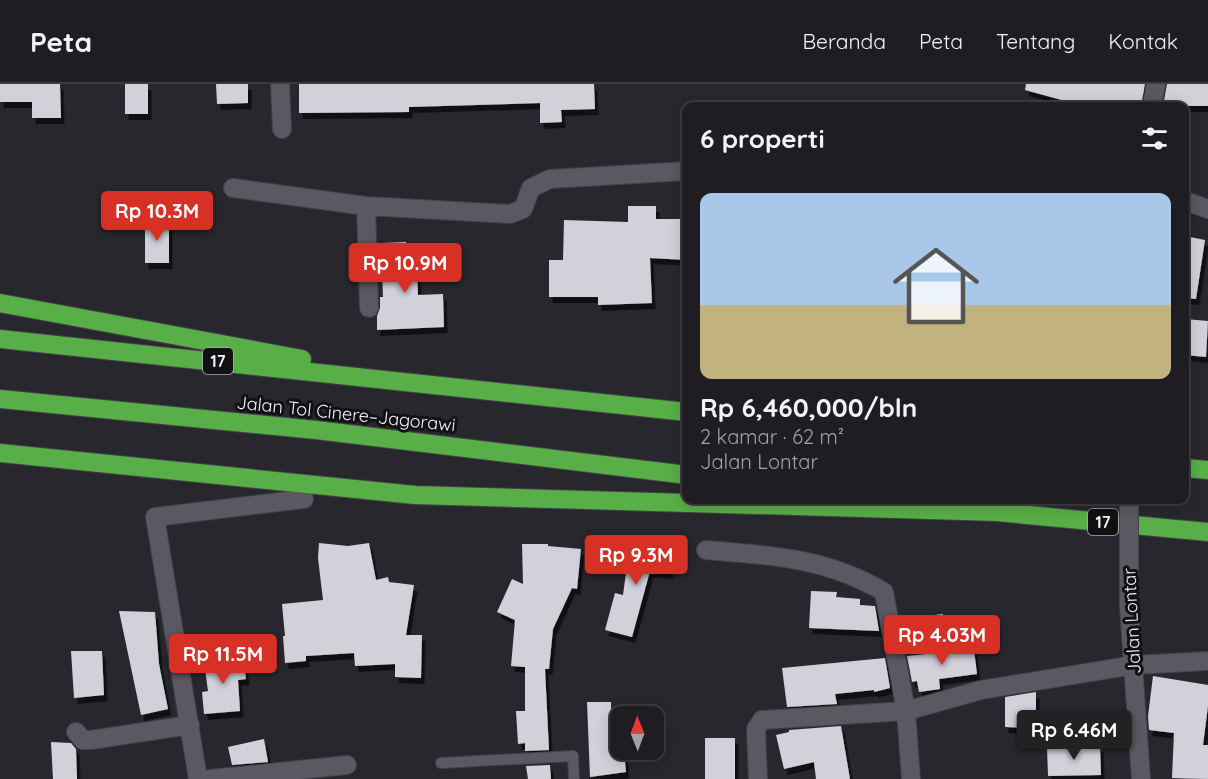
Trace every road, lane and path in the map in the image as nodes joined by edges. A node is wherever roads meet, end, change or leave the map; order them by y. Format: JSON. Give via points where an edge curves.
{"nodes":[{"id":1,"x":280,"y":84,"type":"edge"},
{"id":2,"x":1156,"y":84,"type":"edge"},
{"id":3,"x":1153,"y":102,"type":"edge"},
{"id":4,"x":282,"y":129,"type":"dead end"},
{"id":5,"x":682,"y":171,"type":"edge"},
{"id":6,"x":233,"y":188,"type":"dead end"},
{"id":7,"x":1189,"y":202,"type":"edge"},
{"id":8,"x":366,"y":206,"type":"junction"},
{"id":9,"x":1208,"y":209,"type":"edge"},
{"id":10,"x":0,"y":303,"type":"edge"},
{"id":11,"x":369,"y":308,"type":"dead end"},
{"id":12,"x":0,"y":339,"type":"edge"},
{"id":13,"x":437,"y":384,"type":"junction"},
{"id":14,"x":0,"y":399,"type":"edge"},
{"id":15,"x":682,"y":411,"type":"edge"},
{"id":16,"x":0,"y":455,"type":"edge"},
{"id":17,"x":1189,"y":468,"type":"edge"},
{"id":18,"x":1208,"y":470,"type":"edge"},
{"id":19,"x":682,"y":474,"type":"edge"},
{"id":20,"x":304,"y":499,"type":"dead end"},
{"id":21,"x":682,"y":503,"type":"edge"},
{"id":22,"x":724,"y":504,"type":"edge"},
{"id":23,"x":927,"y":504,"type":"edge"},
{"id":24,"x":1129,"y":504,"type":"edge"},
{"id":25,"x":998,"y":512,"type":"junction"},
{"id":26,"x":1208,"y":532,"type":"edge"},
{"id":27,"x":706,"y":550,"type":"dead end"},
{"id":28,"x":1208,"y":661,"type":"edge"},
{"id":29,"x":1134,"y":665,"type":"junction"},
{"id":30,"x":906,"y":711,"type":"junction"},
{"id":31,"x":189,"y":725,"type":"junction"},
{"id":32,"x":76,"y":732,"type":"dead end"},
{"id":33,"x":441,"y":763,"type":"dead end"},
{"id":34,"x":347,"y":765,"type":"dead end"},
{"id":35,"x":198,"y":779,"type":"edge"},
{"id":36,"x":210,"y":779,"type":"edge"},
{"id":37,"x":574,"y":779,"type":"edge"},
{"id":38,"x":758,"y":779,"type":"edge"},
{"id":39,"x":911,"y":779,"type":"edge"},
{"id":40,"x":1141,"y":779,"type":"edge"}],
"edges":[{"from":1,"to":4,"type":"street"},
{"from":2,"to":3,"type":"street"},
{"from":5,"to":8,"type":"street","via":[[550,180],[531,188],[523,209],[510,214]]},
{"from":6,"to":8,"type":"street"},
{"from":7,"to":9,"type":"street"},
{"from":8,"to":11,"type":"street"},
{"from":10,"to":13,"type":"highway"},
{"from":12,"to":13,"type":"highway","number":"17"},
{"from":13,"to":15,"type":"highway","number":"17"},
{"from":14,"to":19,"type":"highway","name":"Jalan Tol Cinere–Jagorawi","via":[[316,430]]},
{"from":16,"to":21,"type":"highway","via":[[415,495]]},
{"from":17,"to":18,"type":"highway"},
{"from":20,"to":31,"type":"street","via":[[155,517]]},
{"from":22,"to":25,"type":"highway"},
{"from":23,"to":25,"type":"highway","number":"17"},
{"from":24,"to":29,"type":"street","name":"Jalan Lontar","bridge":true,"via":[[1129,606]]},
{"from":25,"to":26,"type":"highway","number":"17"},
{"from":27,"to":30,"type":"street","via":[[818,563],[861,578],[884,592]]},
{"from":28,"to":29,"type":"street"},
{"from":29,"to":30,"type":"street","via":[[981,690]]},
{"from":29,"to":40,"type":"street","name":"Jalan Lontar"},
{"from":30,"to":38,"type":"street","via":[[762,720],[756,729]]},
{"from":30,"to":39,"type":"street"},
{"from":31,"to":32,"type":"street","via":[[91,740],[83,740]]},
{"from":31,"to":35,"type":"street"},
{"from":33,"to":37,"type":"lane","via":[[573,756]]},
{"from":34,"to":36,"type":"street"}]}
